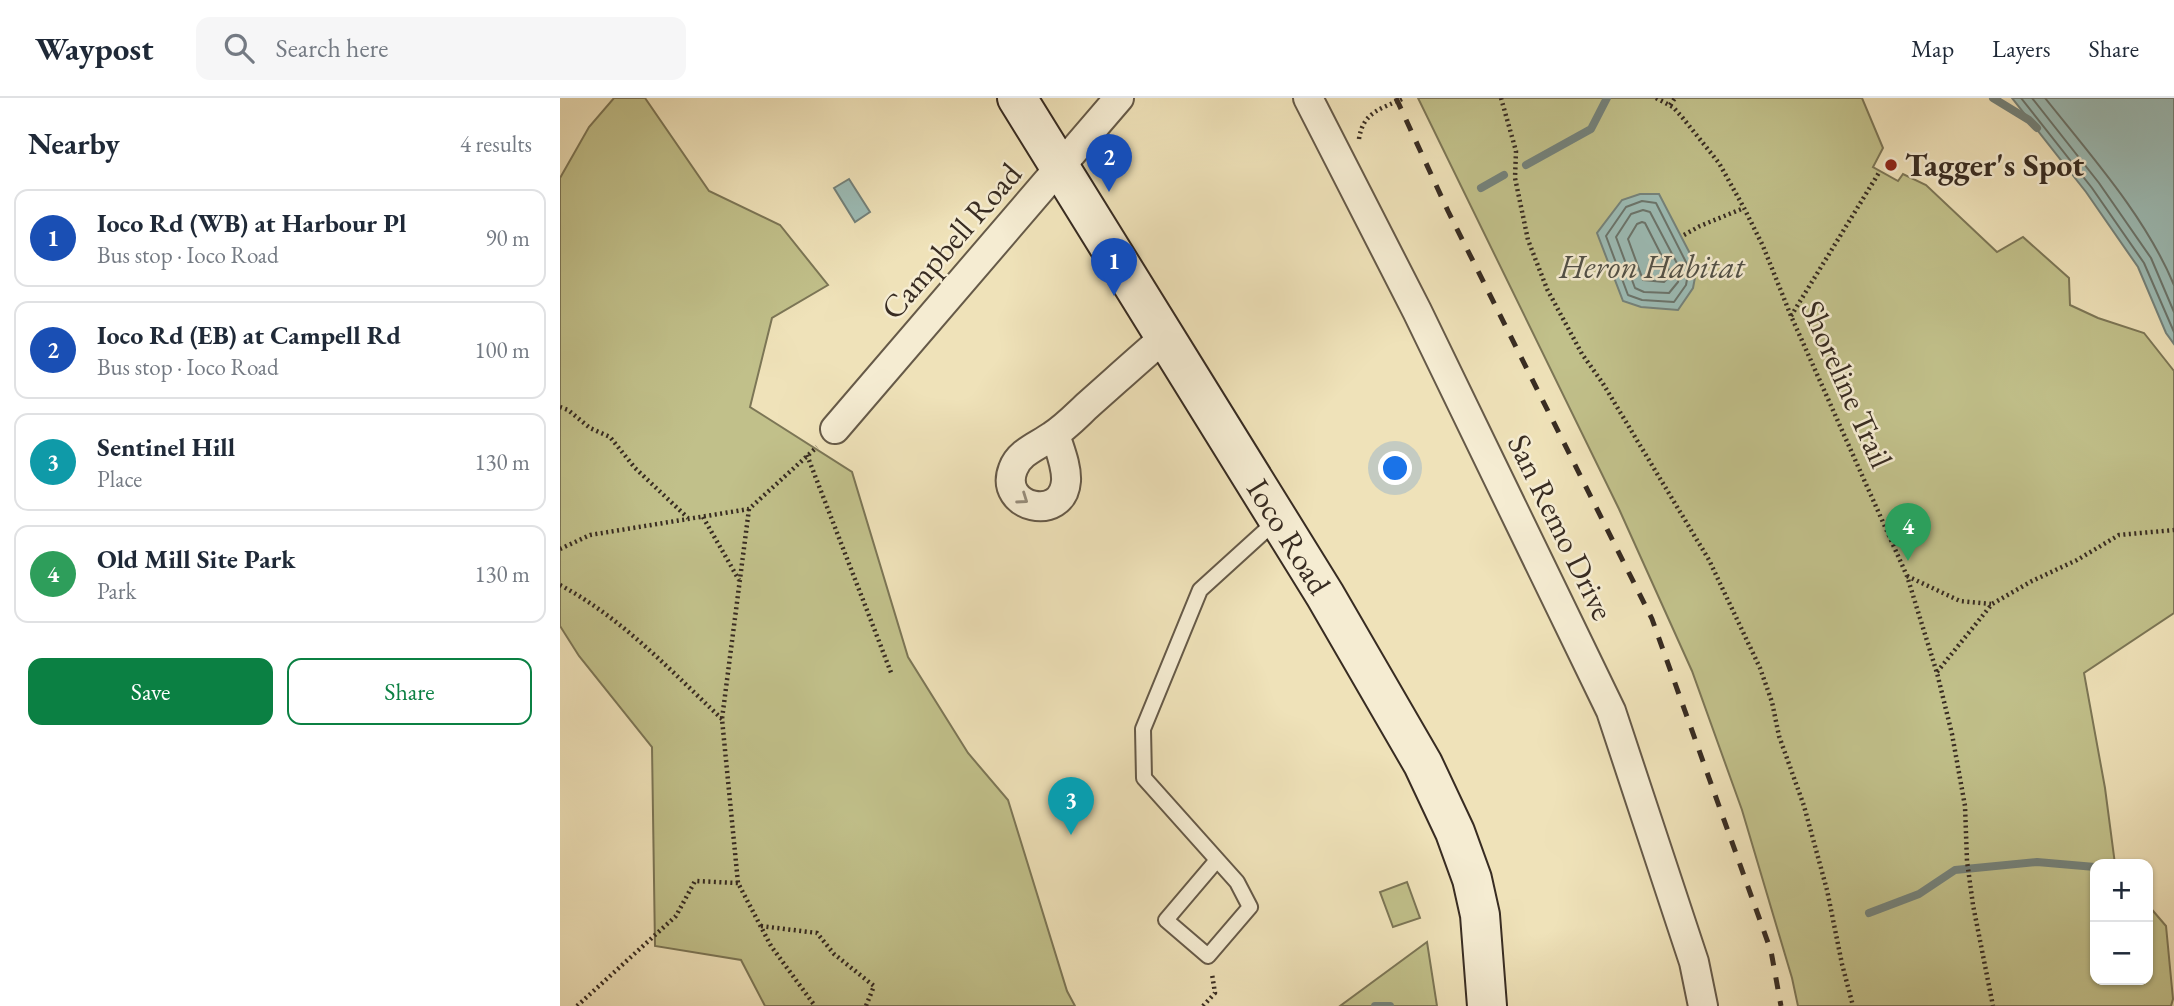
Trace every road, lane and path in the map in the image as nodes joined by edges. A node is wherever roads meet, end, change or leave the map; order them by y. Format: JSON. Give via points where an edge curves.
{"nodes":[{"id":1,"x":1017,"y":98,"type":"edge"},
{"id":2,"x":1119,"y":98,"type":"edge"},
{"id":3,"x":1308,"y":98,"type":"edge"},
{"id":4,"x":1404,"y":98,"type":"edge"},
{"id":5,"x":1501,"y":98,"type":"edge"},
{"id":6,"x":1656,"y":98,"type":"edge"},
{"id":7,"x":1675,"y":98,"type":"edge"},
{"id":8,"x":1670,"y":105,"type":"junction"},
{"id":9,"x":1340,"y":160,"type":"junction"},
{"id":10,"x":1061,"y":168,"type":"junction"},
{"id":11,"x":1880,"y":171,"type":"dead end"},
{"id":12,"x":1744,"y":208,"type":"junction"},
{"id":13,"x":1684,"y":235,"type":"dead end"},
{"id":14,"x":1791,"y":316,"type":"junction"},
{"id":15,"x":1165,"y":337,"type":"junction"},
{"id":16,"x":560,"y":407,"type":"edge"},
{"id":17,"x":835,"y":429,"type":"dead end"},
{"id":18,"x":1055,"y":434,"type":"dead end"},
{"id":19,"x":750,"y":509,"type":"junction"},
{"id":20,"x":703,"y":517,"type":"junction"},
{"id":21,"x":689,"y":519,"type":"junction"},
{"id":22,"x":1277,"y":520,"type":"junction"},
{"id":23,"x":2174,"y":530,"type":"edge"},
{"id":24,"x":560,"y":549,"type":"edge"},
{"id":25,"x":1907,"y":576,"type":"junction"},
{"id":26,"x":740,"y":581,"type":"junction"},
{"id":27,"x":560,"y":585,"type":"edge"},
{"id":28,"x":1992,"y":604,"type":"junction"},
{"id":29,"x":1937,"y":673,"type":"junction"},
{"id":30,"x":892,"y":675,"type":"dead end"},
{"id":31,"x":722,"y":719,"type":"junction"},
{"id":32,"x":1217,"y":860,"type":"junction"},
{"id":33,"x":738,"y":883,"type":"junction"},
{"id":34,"x":760,"y":926,"type":"junction"},
{"id":35,"x":1208,"y":956,"type":"junction"},
{"id":36,"x":577,"y":1006,"type":"edge"},
{"id":37,"x":815,"y":1006,"type":"edge"},
{"id":38,"x":866,"y":1006,"type":"edge"},
{"id":39,"x":1203,"y":1006,"type":"edge"},
{"id":40,"x":1487,"y":1006,"type":"edge"},
{"id":41,"x":1703,"y":1006,"type":"edge"},
{"id":42,"x":1853,"y":1006,"type":"edge"},
{"id":43,"x":1993,"y":1006,"type":"edge"}],
"edges":[{"from":1,"to":10,"type":"main road","name":"Ioco Road"},
{"from":2,"to":10,"type":"street","name":"Campbell Road"},
{"from":3,"to":9,"type":"street","name":"San Remo Drive"},
{"from":4,"to":9,"type":"path","via":[[1368,116],[1358,149]]},
{"from":5,"to":42,"type":"path","via":[[1516,151],[1514,178],[1528,240],[1546,289],[1709,560],[1760,668],[1804,806]]},
{"from":6,"to":8,"type":"path","name":"Shoreline Trail"},
{"from":7,"to":8,"type":"path"},
{"from":8,"to":12,"type":"path","name":"Shoreline Trail","via":[[1719,163]]},
{"from":9,"to":41,"type":"street","name":"San Remo Drive","via":[[1611,711],[1694,962]]},
{"from":10,"to":15,"type":"main road","name":"Ioco Road"},
{"from":10,"to":17,"type":"street","name":"Campbell Road"},
{"from":11,"to":14,"type":"path"},
{"from":12,"to":13,"type":"path"},
{"from":12,"to":14,"type":"path","name":"Shoreline Trail"},
{"from":14,"to":25,"type":"path","name":"Shoreline Trail"},
{"from":15,"to":18,"type":"street"},
{"from":15,"to":22,"type":"main road","name":"Ioco Road"},
{"from":16,"to":21,"type":"path","via":[[610,437],[635,468]]},
{"from":19,"to":20,"type":"path"},
{"from":19,"to":26,"type":"path"},
{"from":19,"to":30,"type":"path","via":[[807,456]]},
{"from":20,"to":21,"type":"path"},
{"from":20,"to":26,"type":"path"},
{"from":21,"to":24,"type":"path","via":[[590,536]]},
{"from":22,"to":32,"type":"lane","via":[[1200,590],[1143,729],[1144,778]]},
{"from":22,"to":40,"type":"main road","name":"Ioco Road","via":[[1423,764],[1455,832],[1480,915]]},
{"from":23,"to":28,"type":"path","via":[[2119,535]]},
{"from":25,"to":28,"type":"path","via":[[1960,601]]},
{"from":25,"to":29,"type":"path","name":"Shoreline Trail"},
{"from":26,"to":31,"type":"path"},
{"from":27,"to":31,"type":"path","via":[[629,632]]},
{"from":28,"to":29,"type":"path"},
{"from":29,"to":43,"type":"path","name":"Shoreline Trail","via":[[1965,806],[1973,905]]},
{"from":31,"to":33,"type":"path"},
{"from":32,"to":35,"type":"lane","via":[[1237,882],[1250,907]]},
{"from":32,"to":35,"type":"lane","via":[[1166,920]]},
{"from":33,"to":34,"type":"path"},
{"from":33,"to":36,"type":"path","via":[[695,881],[676,915]]},
{"from":34,"to":37,"type":"path"},
{"from":34,"to":38,"type":"path","via":[[817,933],[834,954],[874,986]]},
{"from":35,"to":39,"type":"path","via":[[1215,993]]}]}
